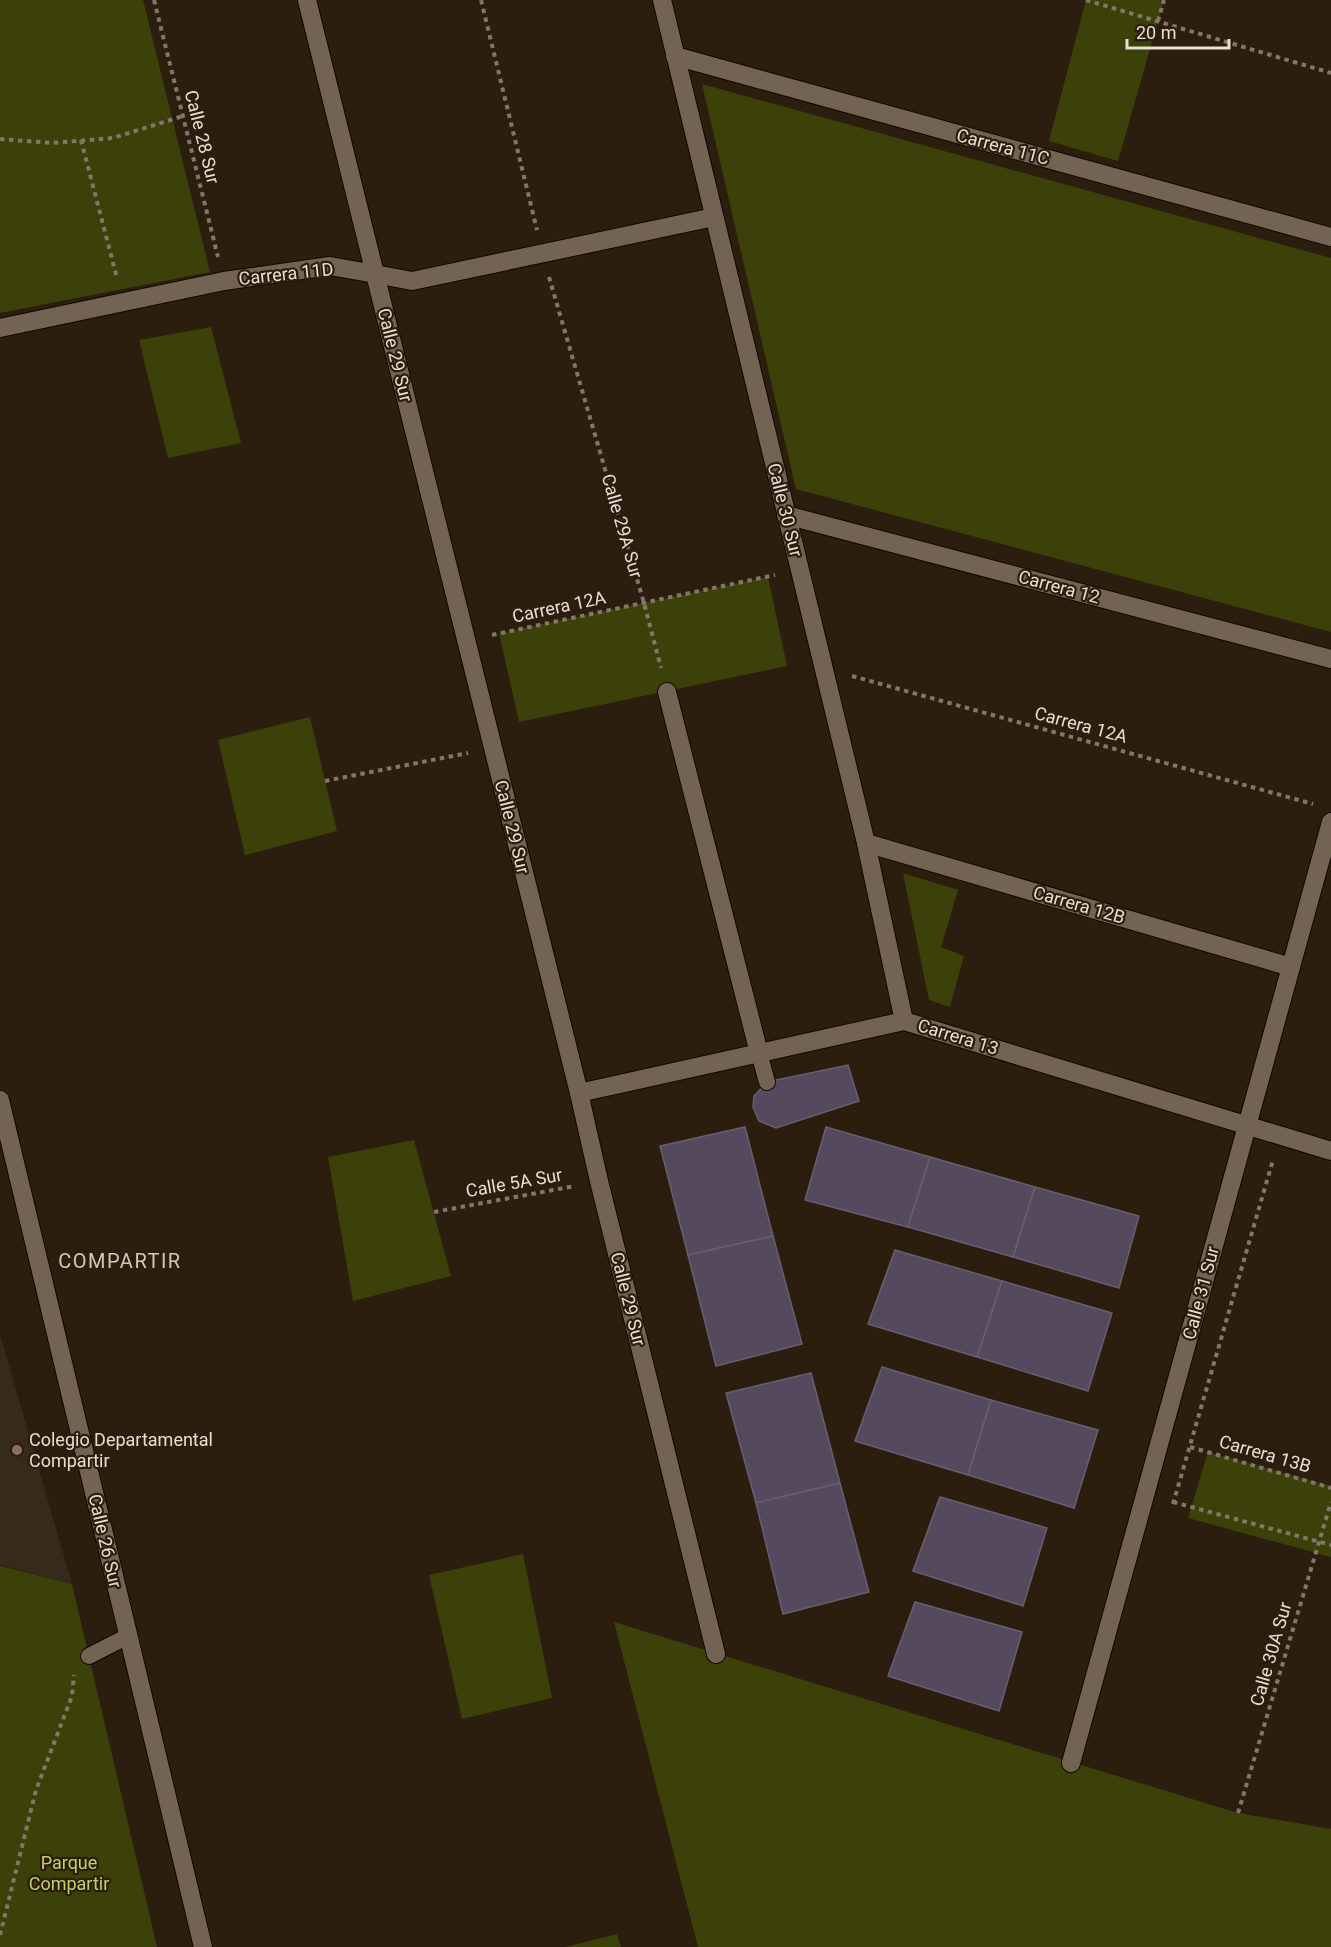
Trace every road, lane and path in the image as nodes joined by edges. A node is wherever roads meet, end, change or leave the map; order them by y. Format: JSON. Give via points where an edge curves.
{"nodes":[{"id":1,"x":154,"y":0,"type":"edge"},
{"id":2,"x":307,"y":0,"type":"edge"},
{"id":3,"x":481,"y":0,"type":"edge"},
{"id":4,"x":662,"y":0,"type":"edge"},
{"id":5,"x":1086,"y":0,"type":"edge"},
{"id":6,"x":1164,"y":0,"type":"edge"},
{"id":7,"x":1158,"y":21,"type":"junction"},
{"id":8,"x":675,"y":56,"type":"junction"},
{"id":9,"x":1331,"y":73,"type":"edge"},
{"id":10,"x":183,"y":116,"type":"junction"},
{"id":11,"x":0,"y":139,"type":"edge"},
{"id":12,"x":81,"y":140,"type":"junction"},
{"id":13,"x":714,"y":217,"type":"junction"},
{"id":14,"x":1331,"y":237,"type":"edge"},
{"id":15,"x":543,"y":254,"type":"junction"},
{"id":16,"x":375,"y":274,"type":"junction"},
{"id":17,"x":224,"y":281,"type":"junction"},
{"id":18,"x":124,"y":302,"type":"junction"},
{"id":19,"x":0,"y":328,"type":"edge"},
{"id":20,"x":786,"y":515,"type":"junction"},
{"id":21,"x":800,"y":569,"type":"junction"},
{"id":22,"x":644,"y":603,"type":"junction"},
{"id":23,"x":466,"y":641,"type":"junction"},
{"id":24,"x":1331,"y":658,"type":"edge"},
{"id":25,"x":823,"y":668,"type":"junction"},
{"id":26,"x":667,"y":692,"type":"joint"},
{"id":27,"x":492,"y":749,"type":"junction"},
{"id":28,"x":324,"y":781,"type":"dead end"},
{"id":29,"x":1319,"y":806,"type":"dead end"},
{"id":30,"x":1331,"y":822,"type":"edge"},
{"id":31,"x":866,"y":843,"type":"junction"},
{"id":32,"x":1291,"y":967,"type":"junction"},
{"id":33,"x":904,"y":1020,"type":"junction"},
{"id":34,"x":759,"y":1053,"type":"junction"},
{"id":35,"x":767,"y":1082,"type":"dead end"},
{"id":36,"x":579,"y":1093,"type":"junction"},
{"id":37,"x":0,"y":1100,"type":"edge"},
{"id":38,"x":1247,"y":1126,"type":"junction"},
{"id":39,"x":1276,"y":1151,"type":"dead end"},
{"id":40,"x":1331,"y":1151,"type":"edge"},
{"id":41,"x":599,"y":1181,"type":"junction"},
{"id":42,"x":434,"y":1212,"type":"dead end"},
{"id":43,"x":1190,"y":1447,"type":"junction"},
{"id":44,"x":1331,"y":1488,"type":"edge"},
{"id":45,"x":1331,"y":1502,"type":"edge"},
{"id":46,"x":1318,"y":1542,"type":"junction"},
{"id":47,"x":1331,"y":1545,"type":"edge"},
{"id":48,"x":128,"y":1636,"type":"junction"},
{"id":49,"x":716,"y":1654,"type":"dead end"},
{"id":50,"x":82,"y":1661,"type":"joint"},
{"id":51,"x":1071,"y":1763,"type":"dead end"},
{"id":52,"x":1238,"y":1814,"type":"dead end"},
{"id":53,"x":0,"y":1935,"type":"edge"},
{"id":54,"x":203,"y":1947,"type":"edge"}],
"edges":[{"from":1,"to":10,"type":"path","name":"Calle 28 Sur"},
{"from":2,"to":16,"type":"street","name":"Calle 29 Sur"},
{"from":3,"to":15,"type":"path","name":"Calle 29A Sur"},
{"from":4,"to":8,"type":"street","name":"Calle 30 Sur"},
{"from":5,"to":7,"type":"path"},
{"from":6,"to":7,"type":"path"},
{"from":7,"to":9,"type":"path"},
{"from":8,"to":13,"type":"street","name":"Calle 30 Sur"},
{"from":8,"to":14,"type":"street","name":"Carrera 11C"},
{"from":10,"to":12,"type":"path","via":[[113,138]]},
{"from":10,"to":17,"type":"path","name":"Calle 28 Sur"},
{"from":11,"to":12,"type":"path","via":[[52,143]]},
{"from":12,"to":18,"type":"path"},
{"from":13,"to":15,"type":"street","name":"Carrera 11D"},
{"from":13,"to":20,"type":"street","name":"Calle 30 Sur"},
{"from":15,"to":16,"type":"street","name":"Carrera 11D","via":[[412,281]]},
{"from":15,"to":22,"type":"path","name":"Calle 29A Sur"},
{"from":16,"to":17,"type":"street","name":"Carrera 11D","via":[[330,266]]},
{"from":16,"to":23,"type":"street","name":"Calle 29 Sur"},
{"from":17,"to":18,"type":"street","name":"Carrera 11D"},
{"from":18,"to":19,"type":"street","name":"Carrera 11D"},
{"from":20,"to":21,"type":"street","name":"Calle 30 Sur"},
{"from":20,"to":24,"type":"street","name":"Carrera 12"},
{"from":21,"to":22,"type":"path","name":"Carrera 12A"},
{"from":21,"to":25,"type":"street","name":"Calle 30 Sur"},
{"from":22,"to":23,"type":"path","name":"Carrera 12A"},
{"from":22,"to":26,"type":"path","name":"Calle 29A Sur"},
{"from":23,"to":27,"type":"street","name":"Calle 29 Sur"},
{"from":25,"to":29,"type":"path","name":"Carrera 12A"},
{"from":25,"to":31,"type":"street","name":"Calle 30 Sur"},
{"from":26,"to":34,"type":"street"},
{"from":27,"to":28,"type":"path"},
{"from":27,"to":36,"type":"street","name":"Calle 29 Sur"},
{"from":30,"to":32,"type":"street","name":"Calle 31 Sur"},
{"from":31,"to":32,"type":"street","name":"Carrera 12B"},
{"from":31,"to":33,"type":"street","name":"Calle 30 Sur"},
{"from":32,"to":38,"type":"street","name":"Calle 31 Sur"},
{"from":33,"to":34,"type":"street","name":"Carrera 13"},
{"from":33,"to":38,"type":"street","name":"Carrera 13"},
{"from":34,"to":35,"type":"lane"},
{"from":34,"to":36,"type":"street","name":"Carrera 13"},
{"from":36,"to":41,"type":"street","name":"Calle 29 Sur"},
{"from":37,"to":48,"type":"street","name":"Calle 26 Sur"},
{"from":38,"to":40,"type":"street","name":"Carrera 13"},
{"from":38,"to":51,"type":"street","name":"Calle 31 Sur"},
{"from":39,"to":43,"type":"path"},
{"from":41,"to":42,"type":"path","name":"Calle 5A Sur"},
{"from":41,"to":49,"type":"street","name":"Calle 29 Sur"},
{"from":43,"to":44,"type":"path","name":"Carrera 13B"},
{"from":43,"to":46,"type":"path","via":[[1173,1502]]},
{"from":45,"to":46,"type":"path","name":"Calle 30A Sur"},
{"from":46,"to":47,"type":"path"},
{"from":46,"to":52,"type":"path","name":"Calle 30A Sur"},
{"from":48,"to":50,"type":"lane"},
{"from":48,"to":54,"type":"street","name":"Calle 26 Sur"},
{"from":50,"to":53,"type":"path","via":[[36,1790]]}]}
